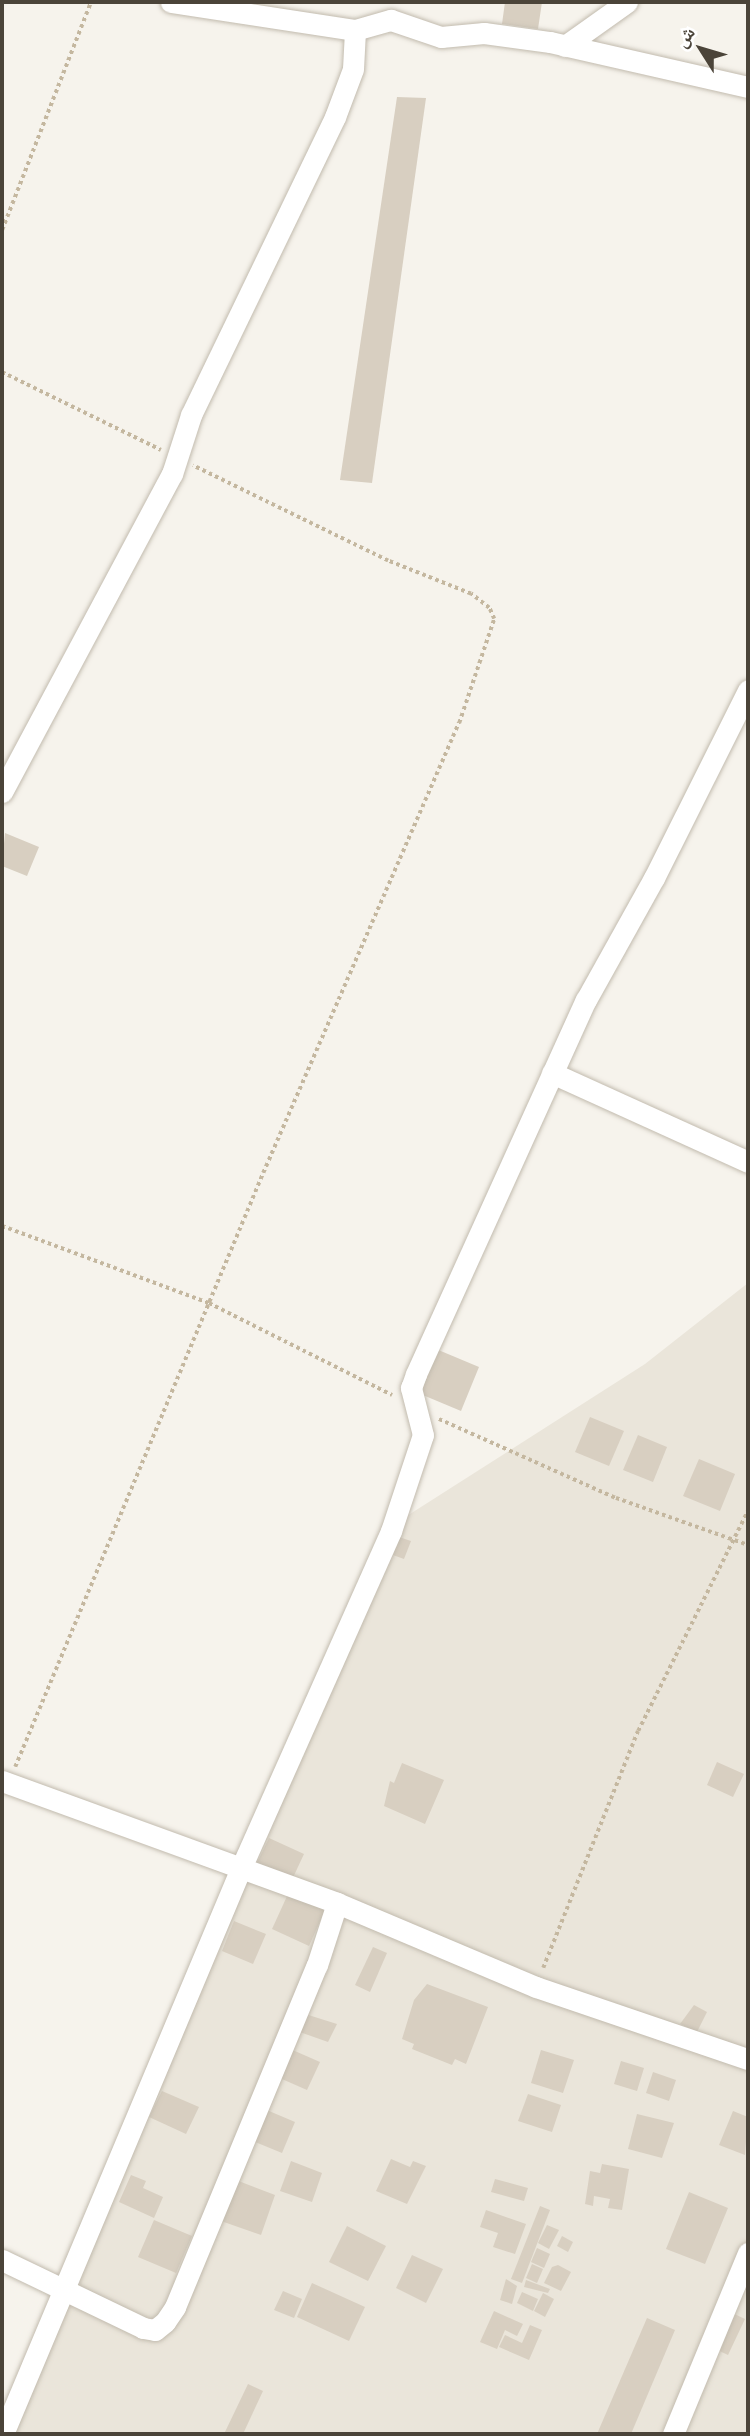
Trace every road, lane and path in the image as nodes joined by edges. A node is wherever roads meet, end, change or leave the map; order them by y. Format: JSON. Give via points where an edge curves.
{"nodes":[{"id":1,"x":91,"y":2,"type":"edge"},
{"id":2,"x":170,"y":2,"type":"edge"},
{"id":3,"x":626,"y":2,"type":"edge"},
{"id":4,"x":392,"y":11,"type":"edge"},
{"id":5,"x":355,"y":30,"type":"junction"},
{"id":6,"x":565,"y":46,"type":"junction"},
{"id":7,"x":748,"y":87,"type":"edge"},
{"id":8,"x":2,"y":230,"type":"edge"},
{"id":9,"x":2,"y":372,"type":"edge"},
{"id":10,"x":177,"y":458,"type":"junction"},
{"id":11,"x":748,"y":690,"type":"edge"},
{"id":12,"x":2,"y":792,"type":"edge"},
{"id":13,"x":552,"y":1073,"type":"junction"},
{"id":14,"x":748,"y":1162,"type":"edge"},
{"id":15,"x":2,"y":1226,"type":"edge"},
{"id":16,"x":209,"y":1303,"type":"junction"},
{"id":17,"x":414,"y":1406,"type":"junction"},
{"id":18,"x":748,"y":1510,"type":"edge"},
{"id":19,"x":737,"y":1541,"type":"junction"},
{"id":20,"x":748,"y":1545,"type":"edge"},
{"id":21,"x":5,"y":1782,"type":"edge"},
{"id":22,"x":241,"y":1868,"type":"junction"},
{"id":23,"x":337,"y":1903,"type":"junction"},
{"id":24,"x":536,"y":1987,"type":"junction"},
{"id":25,"x":748,"y":2059,"type":"edge"},
{"id":26,"x":748,"y":2253,"type":"edge"},
{"id":27,"x":2,"y":2260,"type":"edge"},
{"id":28,"x":61,"y":2290,"type":"junction"},
{"id":29,"x":729,"y":2300,"type":"junction"},
{"id":30,"x":748,"y":2309,"type":"edge"},
{"id":31,"x":3,"y":2434,"type":"edge"},
{"id":32,"x":673,"y":2434,"type":"edge"}],
"edges":[{"from":1,"to":8,"type":"path"},
{"from":2,"to":5,"type":"street"},
{"from":3,"to":6,"type":"street"},
{"from":4,"to":5,"type":"street"},
{"from":4,"to":6,"type":"street","via":[[441,37],[484,33]]},
{"from":5,"to":10,"type":"street","via":[[353,69],[335,117],[191,415]]},
{"from":6,"to":7,"type":"street"},
{"from":9,"to":10,"type":"path"},
{"from":10,"to":12,"type":"street"},
{"from":10,"to":16,"type":"path","via":[[388,561],[471,594],[489,608],[494,619],[459,723]]},
{"from":11,"to":13,"type":"street"},
{"from":13,"to":14,"type":"street"},
{"from":13,"to":17,"type":"street","via":[[416,1374],[411,1388]]},
{"from":15,"to":16,"type":"path"},
{"from":16,"to":17,"type":"path"},
{"from":16,"to":21,"type":"path"},
{"from":17,"to":19,"type":"path","via":[[463,1433],[616,1498]]},
{"from":17,"to":22,"type":"street","via":[[423,1435],[391,1531]]},
{"from":18,"to":19,"type":"path"},
{"from":19,"to":20,"type":"path"},
{"from":19,"to":24,"type":"path","via":[[638,1731]]},
{"from":21,"to":22,"type":"street"},
{"from":22,"to":23,"type":"street"},
{"from":22,"to":28,"type":"street"},
{"from":23,"to":24,"type":"street"},
{"from":23,"to":28,"type":"street","via":[[317,1965],[166,2322],[155,2329],[143,2328]]},
{"from":24,"to":25,"type":"street"},
{"from":26,"to":29,"type":"street"},
{"from":27,"to":28,"type":"street"},
{"from":28,"to":31,"type":"street"},
{"from":29,"to":30,"type":"street"},
{"from":29,"to":32,"type":"street"}]}
